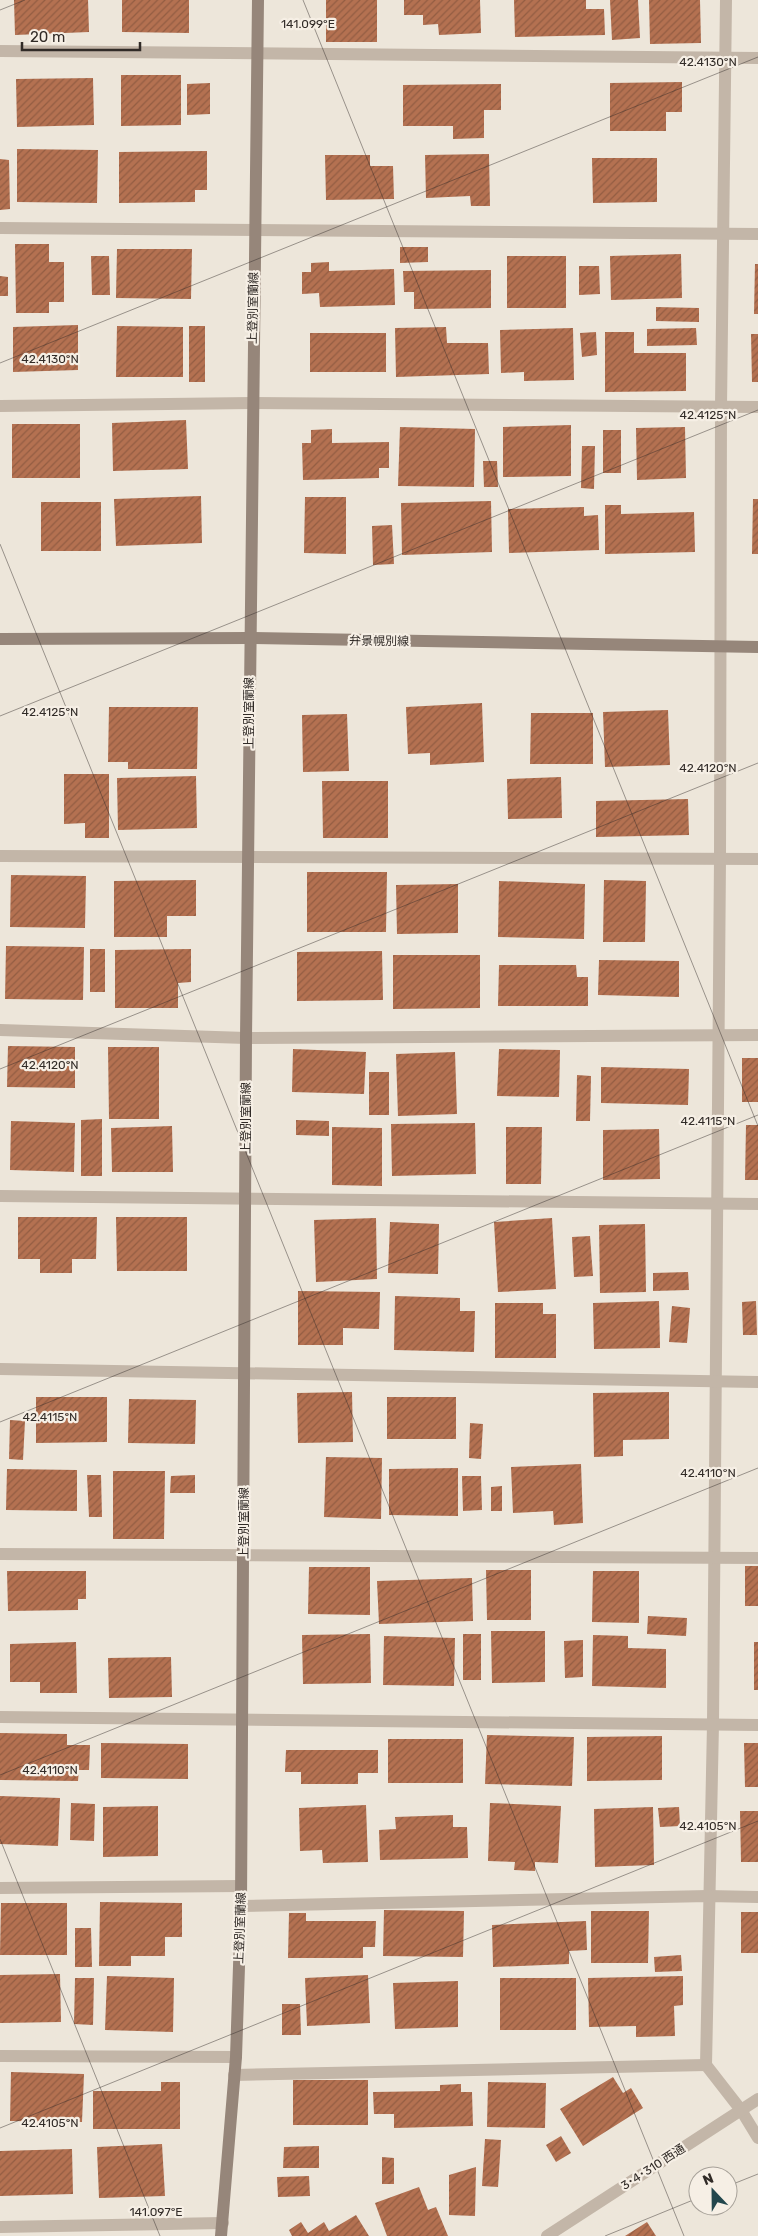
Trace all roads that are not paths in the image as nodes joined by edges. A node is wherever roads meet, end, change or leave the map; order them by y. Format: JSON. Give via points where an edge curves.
{"nodes":[{"id":1,"x":258,"y":0,"type":"edge"},
{"id":2,"x":726,"y":0,"type":"edge"},
{"id":3,"x":0,"y":51,"type":"edge"},
{"id":4,"x":258,"y":54,"type":"junction"},
{"id":5,"x":726,"y":58,"type":"junction"},
{"id":6,"x":758,"y":58,"type":"edge"},
{"id":7,"x":0,"y":228,"type":"edge"},
{"id":8,"x":254,"y":230,"type":"junction"},
{"id":9,"x":723,"y":233,"type":"junction"},
{"id":10,"x":758,"y":234,"type":"edge"},
{"id":11,"x":252,"y":403,"type":"junction"},
{"id":12,"x":0,"y":406,"type":"edge"},
{"id":13,"x":721,"y":407,"type":"junction"},
{"id":14,"x":758,"y":407,"type":"edge"},
{"id":15,"x":249,"y":638,"type":"junction"},
{"id":16,"x":0,"y":639,"type":"edge"},
{"id":17,"x":720,"y":646,"type":"junction"},
{"id":18,"x":758,"y":647,"type":"edge"},
{"id":19,"x":0,"y":856,"type":"edge"},
{"id":20,"x":248,"y":856,"type":"junction"},
{"id":21,"x":720,"y":858,"type":"junction"},
{"id":22,"x":758,"y":859,"type":"edge"},
{"id":23,"x":0,"y":1030,"type":"edge"},
{"id":24,"x":718,"y":1034,"type":"junction"},
{"id":25,"x":758,"y":1035,"type":"edge"},
{"id":26,"x":246,"y":1038,"type":"junction"},
{"id":27,"x":0,"y":1196,"type":"edge"},
{"id":28,"x":246,"y":1198,"type":"junction"},
{"id":29,"x":717,"y":1204,"type":"junction"},
{"id":30,"x":758,"y":1204,"type":"edge"},
{"id":31,"x":0,"y":1369,"type":"edge"},
{"id":32,"x":245,"y":1372,"type":"junction"},
{"id":33,"x":716,"y":1382,"type":"junction"},
{"id":34,"x":758,"y":1382,"type":"edge"},
{"id":35,"x":0,"y":1554,"type":"edge"},
{"id":36,"x":244,"y":1556,"type":"junction"},
{"id":37,"x":758,"y":1558,"type":"edge"},
{"id":38,"x":714,"y":1559,"type":"junction"},
{"id":39,"x":0,"y":1717,"type":"edge"},
{"id":40,"x":243,"y":1720,"type":"junction"},
{"id":41,"x":713,"y":1724,"type":"junction"},
{"id":42,"x":758,"y":1725,"type":"edge"},
{"id":43,"x":241,"y":1886,"type":"junction"},
{"id":44,"x":0,"y":1888,"type":"edge"},
{"id":45,"x":708,"y":1896,"type":"junction"},
{"id":46,"x":758,"y":1897,"type":"edge"},
{"id":47,"x":241,"y":1906,"type":"junction"},
{"id":48,"x":0,"y":2056,"type":"edge"},
{"id":49,"x":236,"y":2057,"type":"junction"},
{"id":50,"x":706,"y":2065,"type":"junction"},
{"id":51,"x":234,"y":2074,"type":"junction"},
{"id":52,"x":758,"y":2099,"type":"edge"},
{"id":53,"x":741,"y":2110,"type":"junction"},
{"id":54,"x":758,"y":2138,"type":"edge"},
{"id":55,"x":222,"y":2223,"type":"junction"},
{"id":56,"x":0,"y":2226,"type":"edge"},
{"id":57,"x":220,"y":2236,"type":"edge"},
{"id":58,"x":547,"y":2236,"type":"edge"}],
"edges":[{"from":1,"to":4,"type":"main road","name":"上登別室蘭線"},
{"from":2,"to":5,"type":"street"},
{"from":3,"to":4,"type":"street"},
{"from":4,"to":5,"type":"street"},
{"from":4,"to":8,"type":"main road","name":"上登別室蘭線"},
{"from":5,"to":6,"type":"street"},
{"from":5,"to":9,"type":"street"},
{"from":7,"to":8,"type":"street"},
{"from":8,"to":9,"type":"street"},
{"from":8,"to":11,"type":"main road","name":"上登別室蘭線"},
{"from":9,"to":10,"type":"street"},
{"from":9,"to":13,"type":"street"},
{"from":11,"to":12,"type":"street"},
{"from":11,"to":13,"type":"street"},
{"from":11,"to":15,"type":"main road","name":"上登別室蘭線"},
{"from":13,"to":14,"type":"street"},
{"from":13,"to":17,"type":"street"},
{"from":15,"to":16,"type":"main road","name":"弁景幌別線"},
{"from":15,"to":17,"type":"main road","name":"弁景幌別線"},
{"from":15,"to":20,"type":"main road","name":"上登別室蘭線"},
{"from":17,"to":18,"type":"main road","name":"弁景幌別線"},
{"from":17,"to":21,"type":"street"},
{"from":19,"to":20,"type":"street"},
{"from":20,"to":21,"type":"street"},
{"from":20,"to":26,"type":"main road","name":"上登別室蘭線"},
{"from":21,"to":22,"type":"street"},
{"from":21,"to":24,"type":"street"},
{"from":23,"to":26,"type":"street"},
{"from":24,"to":25,"type":"street"},
{"from":24,"to":26,"type":"street"},
{"from":24,"to":29,"type":"street"},
{"from":26,"to":28,"type":"main road","name":"上登別室蘭線"},
{"from":27,"to":28,"type":"street"},
{"from":28,"to":29,"type":"street"},
{"from":28,"to":32,"type":"main road","name":"上登別室蘭線"},
{"from":29,"to":30,"type":"street"},
{"from":29,"to":33,"type":"street"},
{"from":31,"to":32,"type":"street"},
{"from":32,"to":33,"type":"street"},
{"from":32,"to":36,"type":"main road","name":"上登別室蘭線"},
{"from":33,"to":34,"type":"street"},
{"from":33,"to":38,"type":"street"},
{"from":35,"to":36,"type":"street"},
{"from":36,"to":38,"type":"street"},
{"from":36,"to":40,"type":"main road","name":"上登別室蘭線"},
{"from":37,"to":38,"type":"street"},
{"from":38,"to":41,"type":"street"},
{"from":39,"to":40,"type":"street"},
{"from":40,"to":41,"type":"street"},
{"from":40,"to":43,"type":"main road","name":"上登別室蘭線"},
{"from":41,"to":42,"type":"street"},
{"from":41,"to":45,"type":"street"},
{"from":43,"to":44,"type":"street"},
{"from":43,"to":47,"type":"main road","name":"上登別室蘭線"},
{"from":45,"to":46,"type":"street"},
{"from":45,"to":47,"type":"street"},
{"from":45,"to":50,"type":"street"},
{"from":47,"to":49,"type":"main road","name":"上登別室蘭線"},
{"from":48,"to":49,"type":"street"},
{"from":49,"to":51,"type":"main road","name":"上登別室蘭線"},
{"from":50,"to":51,"type":"street"},
{"from":50,"to":53,"type":"street"},
{"from":51,"to":55,"type":"main road","name":"上登別室蘭線"},
{"from":52,"to":53,"type":"street","name":"3･4･310 西通"},
{"from":53,"to":54,"type":"street"},
{"from":53,"to":58,"type":"street","name":"3･4･310 西通"},
{"from":55,"to":56,"type":"street"},
{"from":55,"to":57,"type":"main road","name":"上登別室蘭線"}]}
